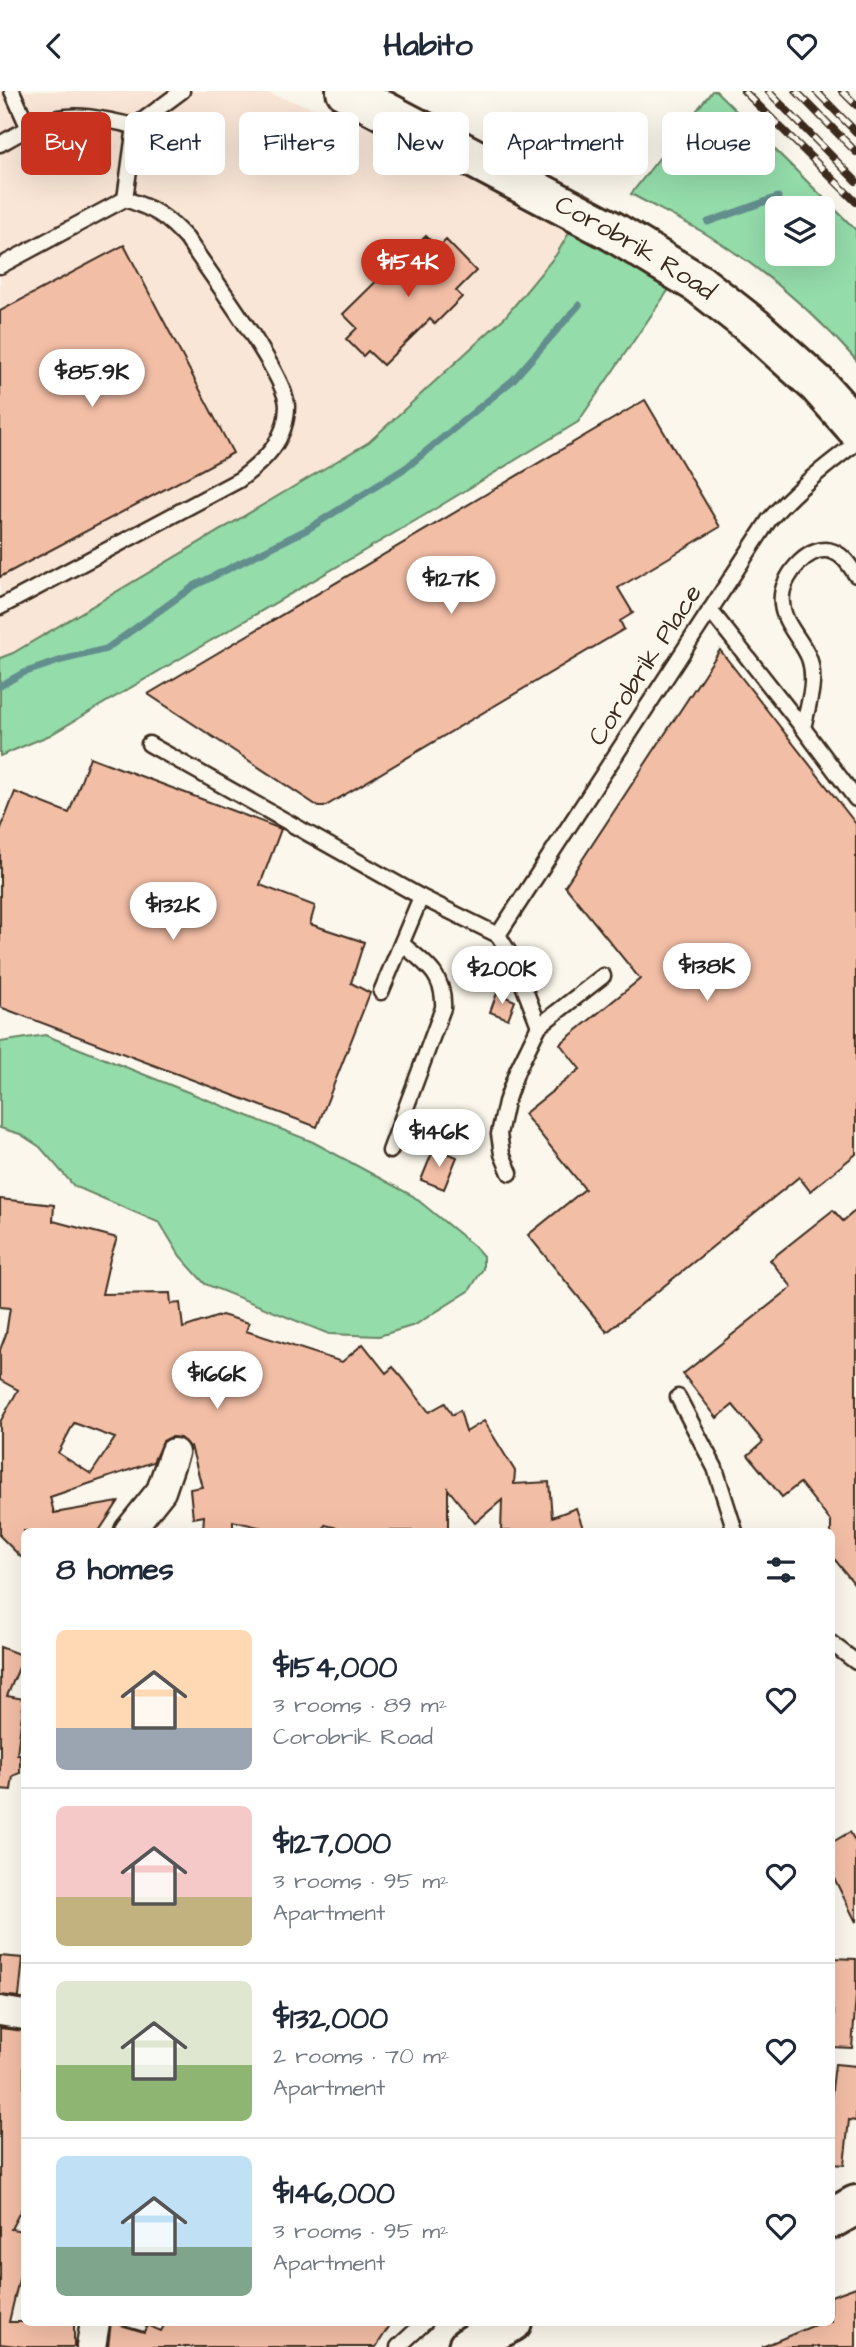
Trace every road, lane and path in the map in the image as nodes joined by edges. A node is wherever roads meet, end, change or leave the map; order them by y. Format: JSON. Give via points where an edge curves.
{"nodes":[{"id":1,"x":12,"y":91,"type":"edge"},
{"id":2,"x":182,"y":91,"type":"edge"},
{"id":3,"x":346,"y":91,"type":"edge"},
{"id":4,"x":21,"y":112,"type":"edge"},
{"id":5,"x":155,"y":112,"type":"edge"},
{"id":6,"x":21,"y":133,"type":"edge"},
{"id":7,"x":0,"y":144,"type":"edge"},
{"id":8,"x":128,"y":175,"type":"edge"},
{"id":9,"x":125,"y":199,"type":"junction"},
{"id":10,"x":0,"y":266,"type":"edge"},
{"id":11,"x":856,"y":428,"type":"edge"},
{"id":12,"x":856,"y":443,"type":"edge"},
{"id":13,"x":856,"y":575,"type":"edge"},
{"id":14,"x":0,"y":607,"type":"edge"},
{"id":15,"x":710,"y":610,"type":"junction"},
{"id":16,"x":803,"y":728,"type":"junction"},
{"id":17,"x":149,"y":744,"type":"dead end"},
{"id":18,"x":856,"y":799,"type":"edge"},
{"id":19,"x":422,"y":897,"type":"junction"},
{"id":20,"x":498,"y":935,"type":"junction"},
{"id":21,"x":402,"y":944,"type":"junction"},
{"id":22,"x":603,"y":976,"type":"dead end"},
{"id":23,"x":381,"y":992,"type":"dead end"},
{"id":24,"x":539,"y":1025,"type":"junction"},
{"id":25,"x":390,"y":1151,"type":"dead end"},
{"id":26,"x":510,"y":1173,"type":"dead end"},
{"id":27,"x":678,"y":1397,"type":"dead end"},
{"id":28,"x":174,"y":1453,"type":"dead end"},
{"id":29,"x":132,"y":1528,"type":"edge"},
{"id":30,"x":734,"y":1528,"type":"edge"},
{"id":31,"x":835,"y":1646,"type":"edge"},
{"id":32,"x":856,"y":1662,"type":"edge"},
{"id":33,"x":0,"y":2011,"type":"edge"},
{"id":34,"x":21,"y":2014,"type":"edge"},
{"id":35,"x":856,"y":2205,"type":"edge"},
{"id":36,"x":835,"y":2217,"type":"edge"},
{"id":37,"x":94,"y":2326,"type":"edge"},
{"id":38,"x":421,"y":2326,"type":"edge"},
{"id":39,"x":504,"y":2326,"type":"edge"},
{"id":40,"x":91,"y":2347,"type":"edge"},
{"id":41,"x":398,"y":2347,"type":"edge"},
{"id":42,"x":468,"y":2347,"type":"edge"}],
"edges":[{"from":1,"to":4,"type":"lane"},
{"from":2,"to":5,"type":"lane"},
{"from":3,"to":11,"type":"street","name":"Corobrik Road","via":[[612,231],[699,284],[818,385]]},
{"from":6,"to":7,"type":"lane"},
{"from":8,"to":9,"type":"lane"},
{"from":9,"to":10,"type":"lane"},
{"from":9,"to":14,"type":"lane","via":[[153,209],[187,239],[283,388],[286,420],[264,462],[239,480]]},
{"from":12,"to":15,"type":"lane","name":"Corobrik Place","via":[[789,496]]},
{"from":13,"to":16,"type":"lane","via":[[843,557],[823,549],[794,569],[782,593],[784,616],[811,669]]},
{"from":15,"to":16,"type":"lane"},
{"from":15,"to":20,"type":"lane","name":"Corobrik Place"},
{"from":16,"to":18,"type":"lane"},
{"from":17,"to":19,"type":"lane"},
{"from":19,"to":20,"type":"lane"},
{"from":19,"to":21,"type":"lane"},
{"from":20,"to":24,"type":"lane","via":[[513,959]]},
{"from":21,"to":23,"type":"lane"},
{"from":21,"to":25,"type":"lane","via":[[425,963],[444,994]]},
{"from":22,"to":24,"type":"lane"},
{"from":24,"to":26,"type":"lane","via":[[517,1071],[501,1123],[502,1154]]},
{"from":27,"to":30,"type":"lane","via":[[715,1468]]},
{"from":28,"to":29,"type":"street","via":[[161,1491]]},
{"from":31,"to":32,"type":"lane"},
{"from":33,"to":34,"type":"street"},
{"from":35,"to":36,"type":"street"},
{"from":37,"to":40,"type":"street"},
{"from":38,"to":41,"type":"lane"},
{"from":39,"to":42,"type":"street"}]}
